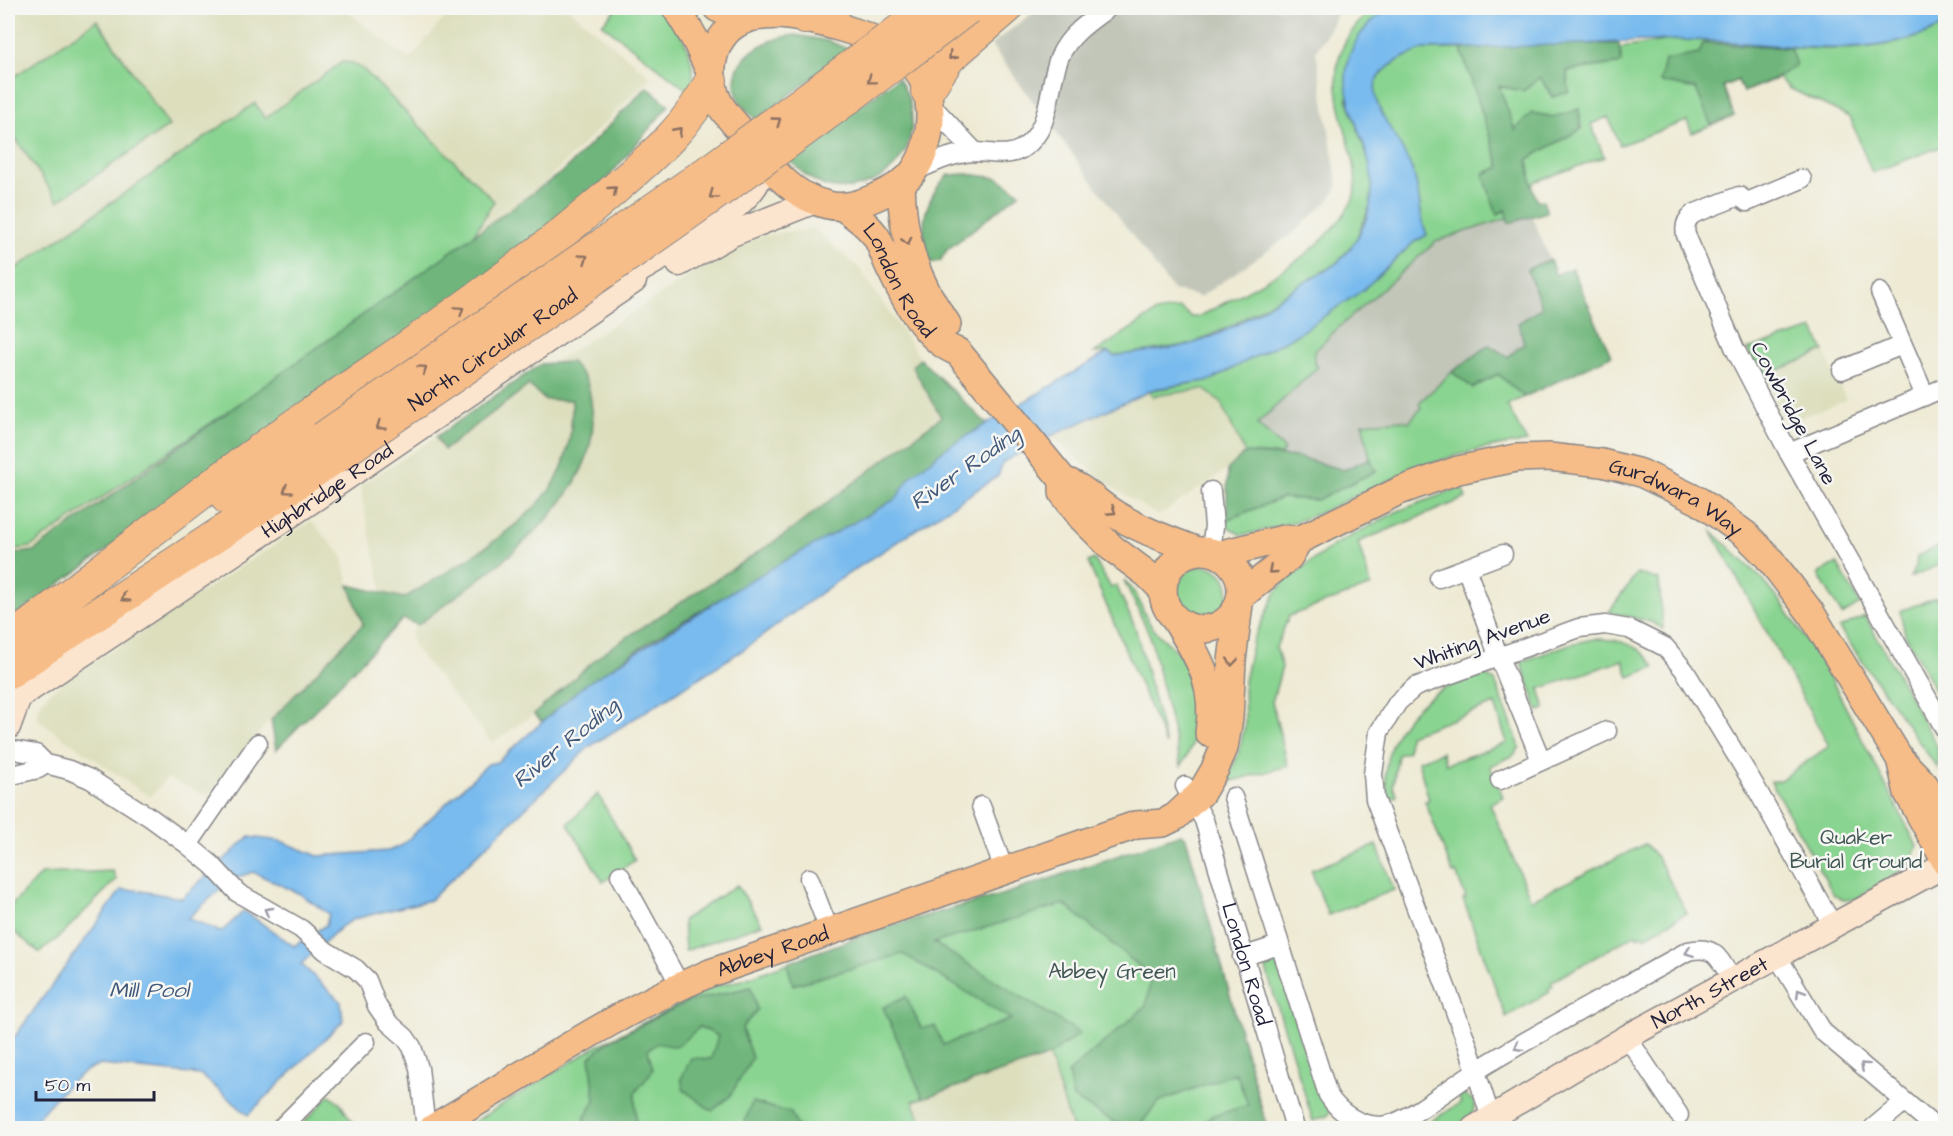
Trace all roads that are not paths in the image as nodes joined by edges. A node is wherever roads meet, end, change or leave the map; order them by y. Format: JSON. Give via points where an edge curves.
{"nodes":[{"id":1,"x":676,"y":8,"type":"edge"},
{"id":2,"x":717,"y":8,"type":"edge"},
{"id":3,"x":930,"y":8,"type":"edge"},
{"id":4,"x":968,"y":8,"type":"edge"},
{"id":5,"x":1007,"y":8,"type":"edge"},
{"id":6,"x":1108,"y":8,"type":"edge"},
{"id":7,"x":820,"y":13,"type":"edge"},
{"id":8,"x":745,"y":20,"type":"junction"},
{"id":9,"x":711,"y":78,"type":"junction"},
{"id":10,"x":928,"y":98,"type":"junction"},
{"id":11,"x":975,"y":152,"type":"junction"},
{"id":12,"x":764,"y":160,"type":"junction"},
{"id":13,"x":907,"y":177,"type":"junction"},
{"id":14,"x":1802,"y":179,"type":"dead end"},
{"id":15,"x":815,"y":201,"type":"junction"},
{"id":16,"x":843,"y":207,"type":"junction"},
{"id":17,"x":634,"y":281,"type":"junction"},
{"id":18,"x":1880,"y":291,"type":"dead end"},
{"id":19,"x":1902,"y":345,"type":"junction"},
{"id":20,"x":958,"y":352,"type":"junction"},
{"id":21,"x":1842,"y":370,"type":"dead end"},
{"id":22,"x":1946,"y":387,"type":"edge"},
{"id":23,"x":1925,"y":396,"type":"junction"},
{"id":24,"x":329,"y":447,"type":"junction"},
{"id":25,"x":1789,"y":453,"type":"junction"},
{"id":26,"x":1063,"y":480,"type":"junction"},
{"id":27,"x":1211,"y":491,"type":"dead end"},
{"id":28,"x":1299,"y":540,"type":"junction"},
{"id":29,"x":1209,"y":552,"type":"junction"},
{"id":30,"x":1503,"y":554,"type":"dead end"},
{"id":31,"x":1466,"y":568,"type":"junction"},
{"id":32,"x":1439,"y":578,"type":"dead end"},
{"id":33,"x":1162,"y":590,"type":"junction"},
{"id":34,"x":1240,"y":600,"type":"junction"},
{"id":35,"x":1175,"y":619,"type":"junction"},
{"id":36,"x":11,"y":639,"type":"edge"},
{"id":37,"x":1498,"y":655,"type":"junction"},
{"id":38,"x":11,"y":691,"type":"edge"},
{"id":39,"x":8,"y":727,"type":"edge"},
{"id":40,"x":1606,"y":731,"type":"dead end"},
{"id":41,"x":1946,"y":731,"type":"edge"},
{"id":42,"x":258,"y":743,"type":"dead end"},
{"id":43,"x":8,"y":749,"type":"edge"},
{"id":44,"x":1541,"y":760,"type":"junction"},
{"id":45,"x":46,"y":764,"type":"junction"},
{"id":46,"x":8,"y":776,"type":"edge"},
{"id":47,"x":1500,"y":780,"type":"dead end"},
{"id":48,"x":1190,"y":793,"type":"junction"},
{"id":49,"x":1233,"y":797,"type":"dead end"},
{"id":50,"x":981,"y":806,"type":"dead end"},
{"id":51,"x":1932,"y":822,"type":"edge"},
{"id":52,"x":200,"y":856,"type":"junction"},
{"id":53,"x":1945,"y":860,"type":"edge"},
{"id":54,"x":1004,"y":870,"type":"junction"},
{"id":55,"x":620,"y":875,"type":"dead end"},
{"id":56,"x":809,"y":878,"type":"dead end"},
{"id":57,"x":1832,"y":924,"type":"junction"},
{"id":58,"x":829,"y":930,"type":"junction"},
{"id":59,"x":1279,"y":945,"type":"junction"},
{"id":60,"x":1776,"y":954,"type":"junction"},
{"id":61,"x":1242,"y":957,"type":"junction"},
{"id":62,"x":1731,"y":978,"type":"junction"},
{"id":63,"x":680,"y":985,"type":"junction"},
{"id":64,"x":1627,"y":1037,"type":"junction"},
{"id":65,"x":366,"y":1042,"type":"dead end"},
{"id":66,"x":1476,"y":1071,"type":"junction"},
{"id":67,"x":1904,"y":1102,"type":"junction"},
{"id":68,"x":1678,"y":1115,"type":"dead end"},
{"id":69,"x":1486,"y":1125,"type":"edge"},
{"id":70,"x":281,"y":1128,"type":"edge"},
{"id":71,"x":432,"y":1128,"type":"edge"},
{"id":72,"x":1295,"y":1128,"type":"edge"},
{"id":73,"x":1873,"y":1128,"type":"edge"},
{"id":74,"x":1936,"y":1128,"type":"edge"}],
"edges":[{"from":1,"to":9,"type":"main road","via":[[696,41]]},
{"from":2,"to":8,"type":"main road"},
{"from":24,"to":3,"type":"highway","name":"North Circular Road","one_way":true,"bridge":true},
{"from":4,"to":24,"type":"highway","name":"North Circular Road","one_way":true,"bridge":true,"via":[[616,264]]},
{"from":5,"to":10,"type":"highway","one_way":true,"via":[[949,58]]},
{"from":6,"to":11,"type":"street","via":[[1079,30],[1063,51],[1040,128],[1031,142],[1011,153]]},
{"from":7,"to":8,"type":"main road"},
{"from":7,"to":10,"type":"main road","via":[[903,55],[915,67]]},
{"from":8,"to":9,"type":"main road","via":[[731,28],[717,48]]},
{"from":9,"to":12,"type":"main road","via":[[719,104]]},
{"from":36,"to":9,"type":"highway","one_way":true,"via":[[298,422],[507,276],[587,214],[684,126]]},
{"from":10,"to":11,"type":"street"},
{"from":10,"to":13,"type":"main road","via":[[925,145]]},
{"from":11,"to":13,"type":"street","via":[[948,158]]},
{"from":12,"to":15,"type":"main road","via":[[792,187]]},
{"from":12,"to":17,"type":"street","name":"Highbridge Road","via":[[754,188],[740,202],[635,273]]},
{"from":13,"to":16,"type":"main road","via":[[866,202]]},
{"from":13,"to":20,"type":"main road","name":"London Road","one_way":true,"via":[[903,227],[914,267],[929,299],[958,341]]},
{"from":14,"to":25,"type":"street","name":"Cowbridge Lane","via":[[1747,202],[1739,196],[1694,214],[1684,228],[1735,350]]},
{"from":15,"to":16,"type":"main road"},
{"from":15,"to":17,"type":"street","name":"Highbridge Road","via":[[732,234],[642,285]]},
{"from":16,"to":20,"type":"main road","name":"London Road","via":[[877,238],[906,298],[925,325],[943,347]]},
{"from":17,"to":38,"type":"street","name":"Highbridge Road"},
{"from":18,"to":19,"type":"street"},
{"from":19,"to":21,"type":"street"},
{"from":19,"to":23,"type":"street"},
{"from":20,"to":26,"type":"main road","name":"London Road"},
{"from":22,"to":23,"type":"street"},
{"from":23,"to":25,"type":"street"},
{"from":24,"to":36,"type":"highway","name":"North Circular Road"},
{"from":24,"to":38,"type":"highway","name":"North Circular Road","one_way":true},
{"from":25,"to":41,"type":"street","name":"Cowbridge Lane"},
{"from":26,"to":29,"type":"main road","name":"London Road","one_way":true,"via":[[1155,535]]},
{"from":26,"to":33,"type":"main road","name":"London Road","via":[[1064,493],[1082,518]]},
{"from":27,"to":29,"type":"street","via":[[1214,526]]},
{"from":28,"to":29,"type":"main road","name":"Gurdwara Way","via":[[1283,539]]},
{"from":28,"to":34,"type":"main road","name":"Gurdwara Way","one_way":true,"via":[[1289,557]]},
{"from":28,"to":51,"type":"main road","name":"Gurdwara Way","via":[[1438,477],[1516,458],[1587,460],[1659,480],[1726,519],[1768,557],[1811,613],[1900,759],[1924,784]]},
{"from":29,"to":33,"type":"main road","via":[[1185,554],[1169,569]]},
{"from":29,"to":34,"type":"main road","via":[[1239,577]]},
{"from":30,"to":31,"type":"street"},
{"from":31,"to":32,"type":"street"},
{"from":31,"to":37,"type":"street"},
{"from":33,"to":35,"type":"main road"},
{"from":34,"to":35,"type":"main road","via":[[1229,619],[1212,628],[1192,629]]},
{"from":34,"to":48,"type":"main road","one_way":true,"via":[[1224,748],[1208,782]]},
{"from":35,"to":48,"type":"main road","via":[[1205,670],[1211,694],[1208,737]]},
{"from":37,"to":44,"type":"street"},
{"from":37,"to":57,"type":"street","name":"Whiting Avenue","via":[[1591,625],[1629,629],[1665,647],[1685,671],[1755,786]]},
{"from":37,"to":66,"type":"street","name":"Whiting Avenue","via":[[1434,678],[1415,687],[1398,702],[1379,732],[1373,774],[1375,799]]},
{"from":38,"to":39,"type":"street"},
{"from":40,"to":44,"type":"street"},
{"from":42,"to":52,"type":"street"},
{"from":43,"to":45,"type":"street","via":[[36,754]]},
{"from":44,"to":47,"type":"street"},
{"from":45,"to":46,"type":"street"},
{"from":45,"to":52,"type":"street","via":[[90,779]]},
{"from":48,"to":54,"type":"main road","name":"Abbey Road","via":[[1183,812],[1163,823],[1136,825]]},
{"from":48,"to":61,"type":"street","name":"London Road","via":[[1204,820]]},
{"from":49,"to":59,"type":"street"},
{"from":50,"to":54,"type":"street"},
{"from":51,"to":53,"type":"main road","name":"Gurdwara Way"},
{"from":71,"to":52,"type":"street","one_way":true,"via":[[425,1120],[419,1068],[412,1047],[375,1001],[367,980],[306,933],[231,887]]},
{"from":53,"to":57,"type":"street","name":"North Street","via":[[1935,870]]},
{"from":54,"to":58,"type":"main road","name":"Abbey Road"},
{"from":55,"to":63,"type":"street"},
{"from":56,"to":58,"type":"street"},
{"from":57,"to":60,"type":"street","name":"North Street"},
{"from":58,"to":63,"type":"main road","name":"Abbey Road"},
{"from":59,"to":61,"type":"street"},
{"from":59,"to":66,"type":"street","via":[[1328,1095],[1341,1113],[1373,1125],[1392,1124]]},
{"from":60,"to":62,"type":"street","name":"North Street"},
{"from":67,"to":60,"type":"street","one_way":true,"via":[[1823,1032]]},
{"from":61,"to":72,"type":"street","name":"London Road"},
{"from":62,"to":64,"type":"street","name":"North Street"},
{"from":62,"to":66,"type":"street","one_way":true,"via":[[1716,954],[1703,948],[1688,951]]},
{"from":63,"to":71,"type":"main road","name":"Abbey Road","via":[[559,1051]]},
{"from":64,"to":68,"type":"street"},
{"from":64,"to":69,"type":"street","name":"North Street"},
{"from":65,"to":70,"type":"street"},
{"from":66,"to":69,"type":"street","name":"Whiting Avenue"},
{"from":67,"to":73,"type":"street"},
{"from":67,"to":74,"type":"street"}]}
